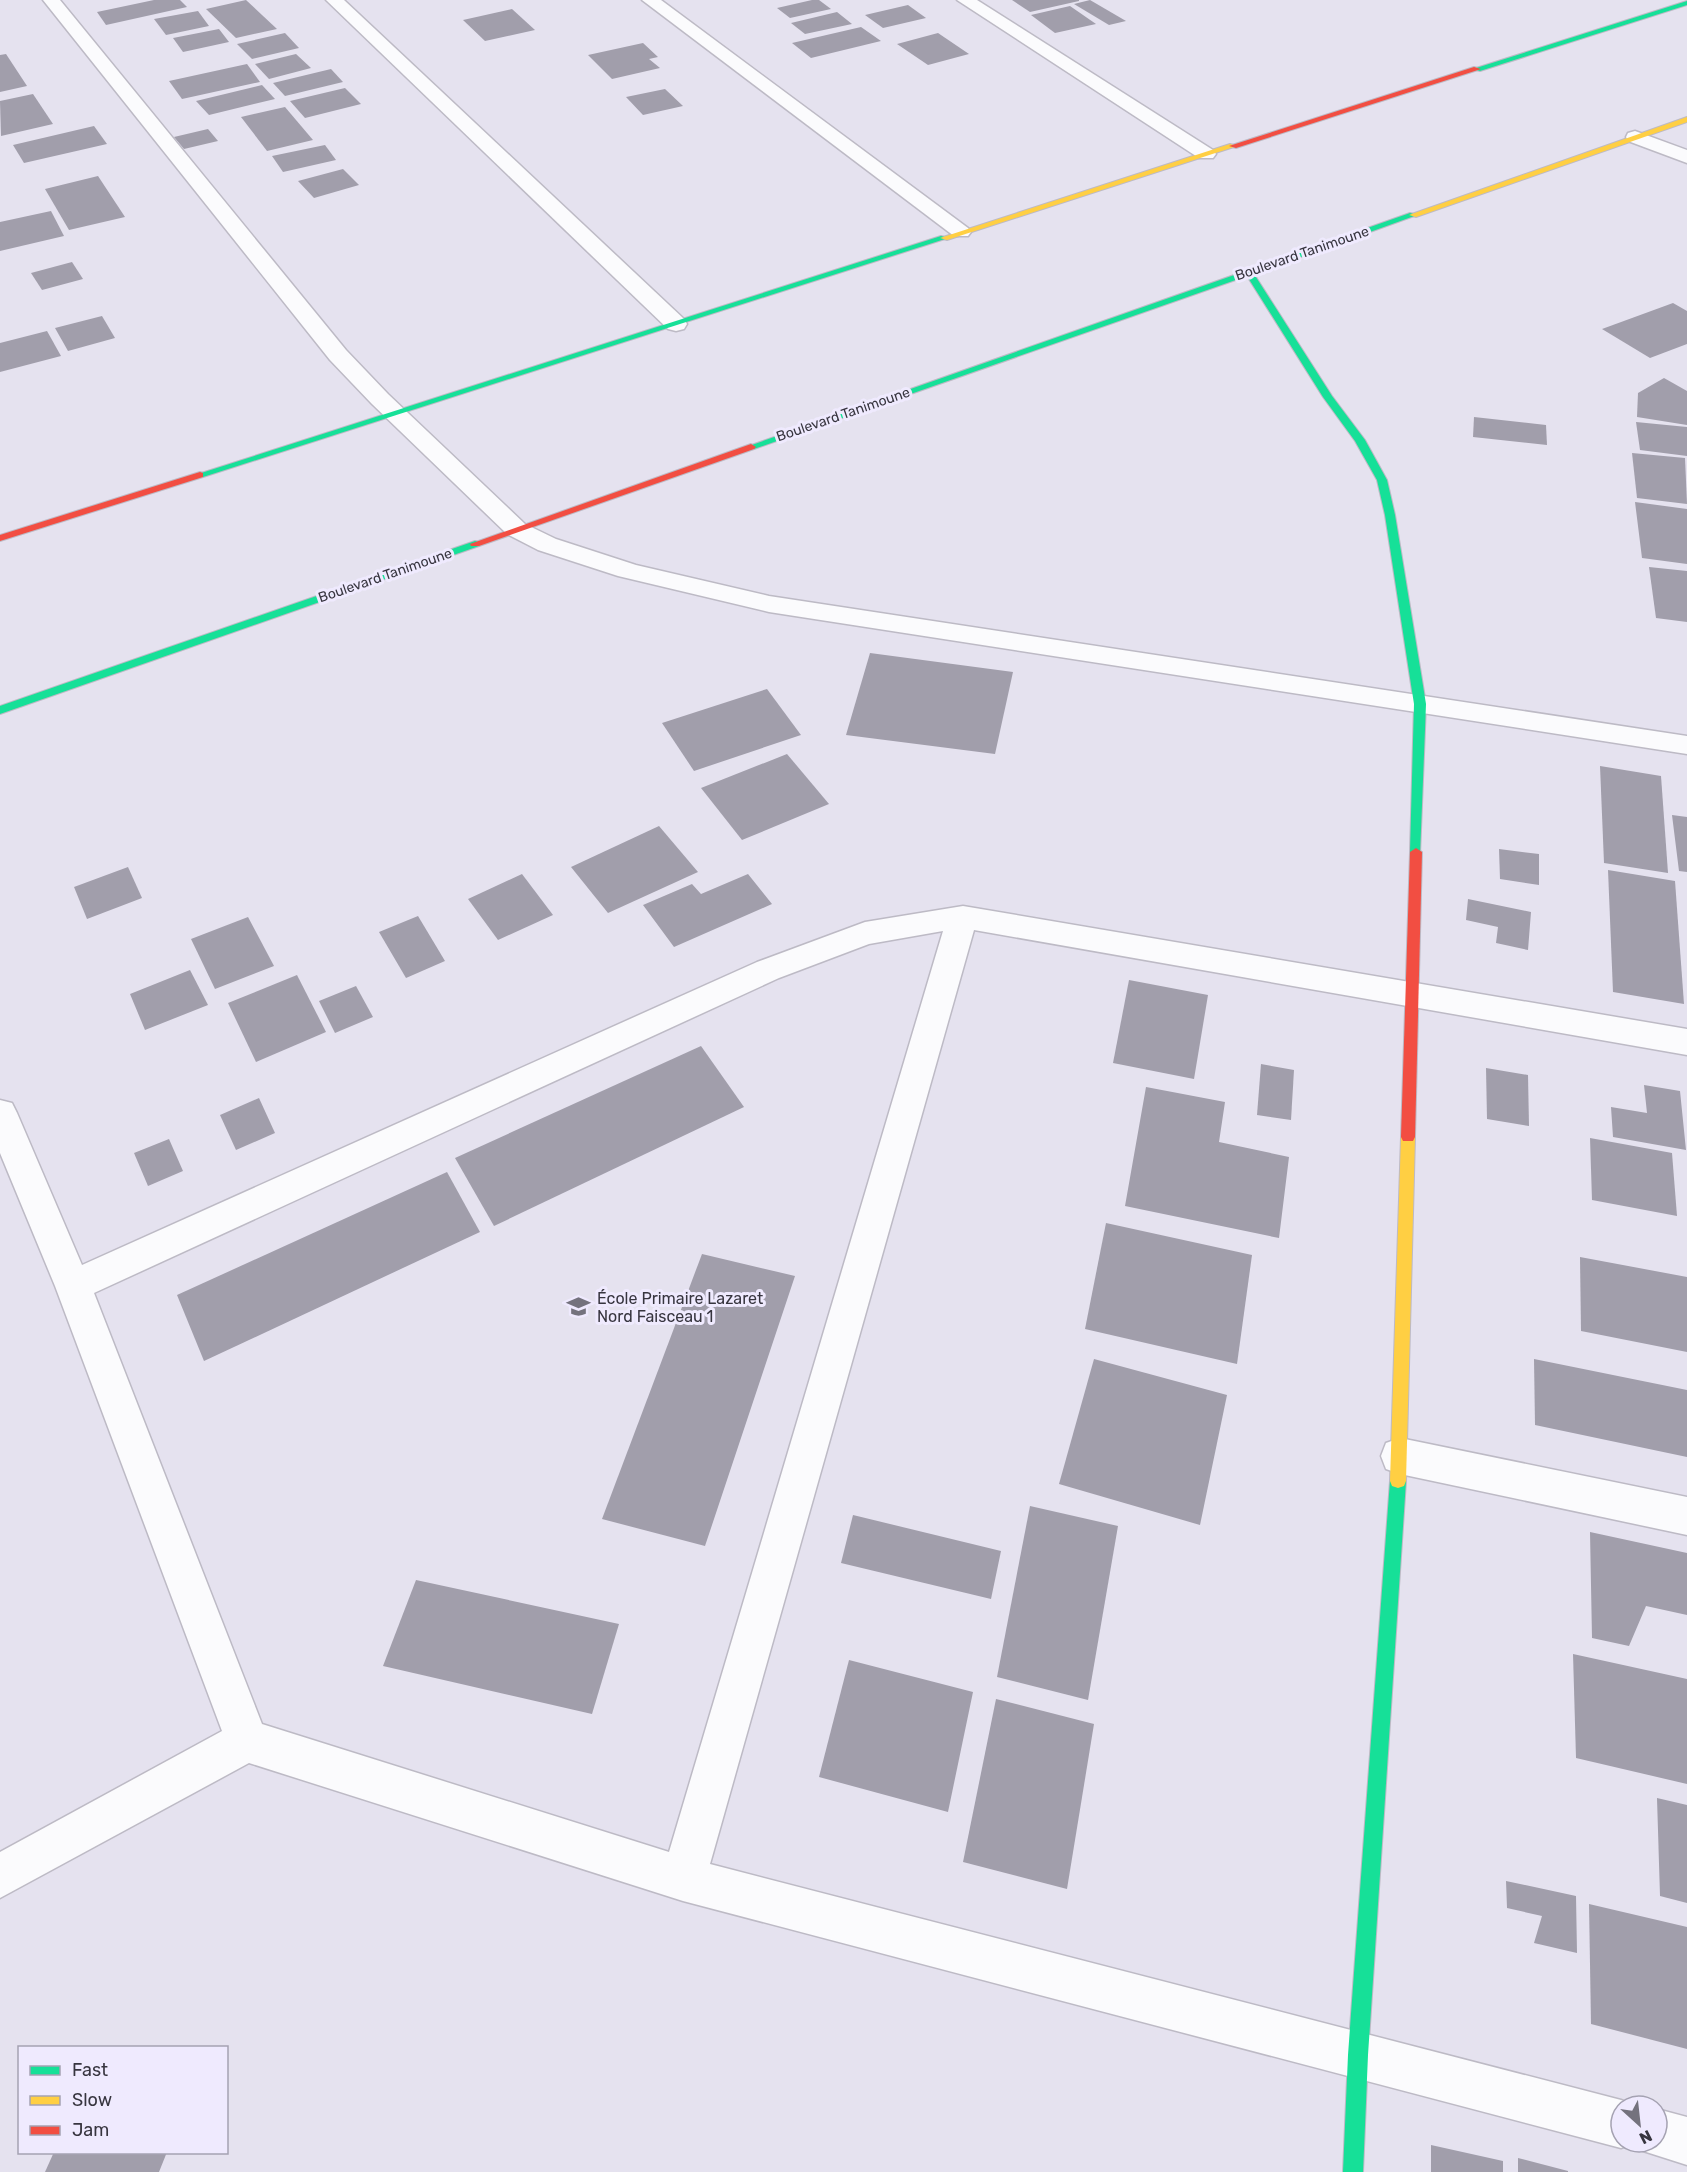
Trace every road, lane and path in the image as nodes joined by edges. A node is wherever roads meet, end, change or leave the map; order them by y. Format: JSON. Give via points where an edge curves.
{"nodes":[{"id":1,"x":51,"y":0,"type":"edge"},
{"id":2,"x":334,"y":0,"type":"edge"},
{"id":3,"x":650,"y":0,"type":"edge"},
{"id":4,"x":965,"y":0,"type":"edge"},
{"id":5,"x":1687,"y":3,"type":"edge"},
{"id":6,"x":1687,"y":119,"type":"edge"},
{"id":7,"x":1635,"y":137,"type":"junction"},
{"id":8,"x":1206,"y":154,"type":"junction"},
{"id":9,"x":1687,"y":157,"type":"edge"},
{"id":10,"x":961,"y":232,"type":"junction"},
{"id":11,"x":1249,"y":272,"type":"junction"},
{"id":12,"x":676,"y":324,"type":"junction"},
{"id":13,"x":396,"y":414,"type":"junction"},
{"id":14,"x":516,"y":529,"type":"junction"},
{"id":15,"x":0,"y":538,"type":"edge"},
{"id":16,"x":1420,"y":704,"type":"junction"},
{"id":17,"x":0,"y":710,"type":"edge"},
{"id":18,"x":1687,"y":745,"type":"edge"},
{"id":19,"x":963,"y":917,"type":"junction"},
{"id":20,"x":1413,"y":993,"type":"junction"},
{"id":21,"x":1687,"y":1042,"type":"edge"},
{"id":22,"x":0,"y":1113,"type":"edge"},
{"id":23,"x":73,"y":1286,"type":"junction"},
{"id":24,"x":1400,"y":1456,"type":"junction"},
{"id":25,"x":1687,"y":1516,"type":"edge"},
{"id":26,"x":247,"y":1741,"type":"junction"},
{"id":27,"x":0,"y":1876,"type":"edge"},
{"id":28,"x":683,"y":1879,"type":"junction"},
{"id":29,"x":1358,"y":2055,"type":"junction"},
{"id":30,"x":1609,"y":2121,"type":"edge"},
{"id":31,"x":1669,"y":2136,"type":"edge"},
{"id":32,"x":1687,"y":2141,"type":"edge"},
{"id":33,"x":1353,"y":2172,"type":"edge"}],
"edges":[{"from":1,"to":13,"type":"street","via":[[338,355]]},
{"from":2,"to":12,"type":"street"},
{"from":3,"to":10,"type":"street"},
{"from":4,"to":8,"type":"street"},
{"from":5,"to":8,"type":"main road"},
{"from":6,"to":7,"type":"main road","name":"Boulevard Tanimoune"},
{"from":7,"to":9,"type":"street"},
{"from":7,"to":11,"type":"main road","name":"Boulevard Tanimoune"},
{"from":8,"to":10,"type":"main road"},
{"from":10,"to":12,"type":"main road"},
{"from":11,"to":14,"type":"main road","name":"Boulevard Tanimoune"},
{"from":11,"to":16,"type":"main road","via":[[1360,440],[1382,480]]},
{"from":12,"to":13,"type":"main road"},
{"from":13,"to":14,"type":"street"},
{"from":13,"to":15,"type":"main road"},
{"from":14,"to":16,"type":"street","via":[[532,539],[604,565],[769,604]]},
{"from":14,"to":17,"type":"main road","name":"Boulevard Tanimoune"},
{"from":16,"to":18,"type":"street"},
{"from":16,"to":20,"type":"main road"},
{"from":19,"to":20,"type":"street"},
{"from":19,"to":23,"type":"street","via":[[865,933],[768,970]]},
{"from":19,"to":28,"type":"street"},
{"from":20,"to":21,"type":"street"},
{"from":20,"to":24,"type":"main road"},
{"from":22,"to":23,"type":"street"},
{"from":23,"to":26,"type":"street"},
{"from":24,"to":25,"type":"street"},
{"from":24,"to":29,"type":"main road"},
{"from":26,"to":27,"type":"street"},
{"from":26,"to":28,"type":"street"},
{"from":28,"to":29,"type":"street"},
{"from":29,"to":30,"type":"street"},
{"from":29,"to":33,"type":"main road"},
{"from":31,"to":32,"type":"street"}]}
